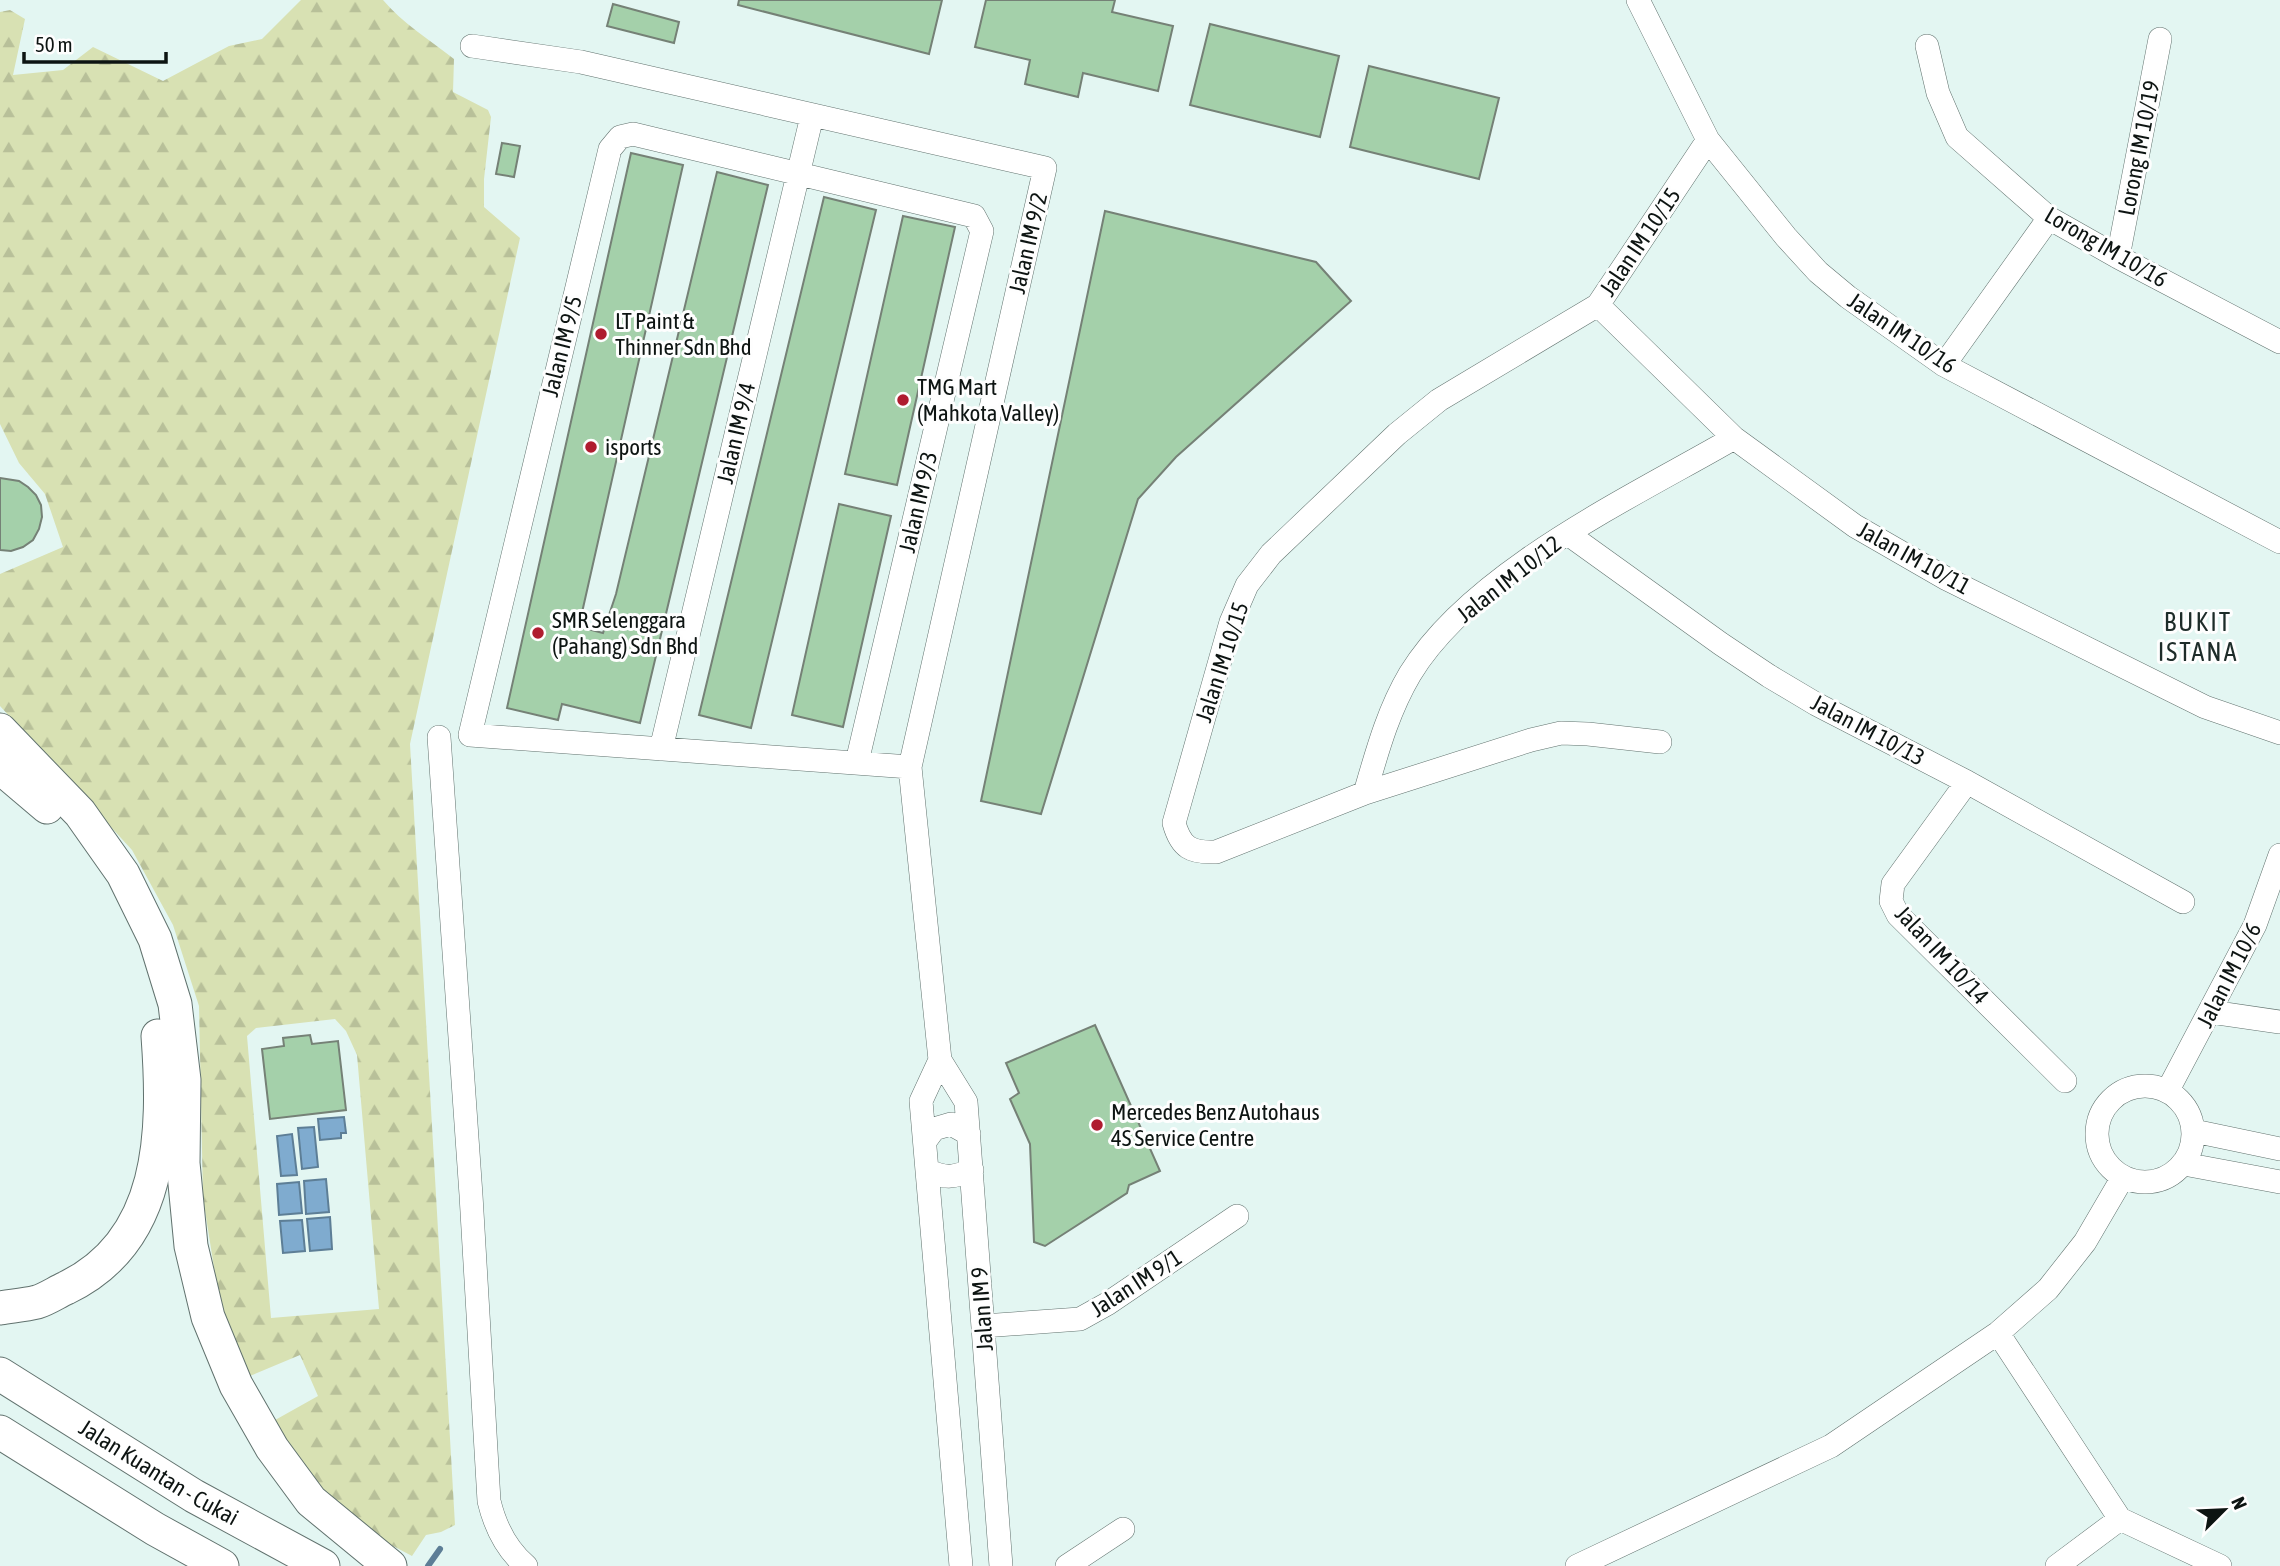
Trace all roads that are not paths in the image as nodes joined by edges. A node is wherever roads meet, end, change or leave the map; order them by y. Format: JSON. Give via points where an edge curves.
{"nodes":[{"id":1,"x":1638,"y":0,"type":"edge"},
{"id":2,"x":2160,"y":39,"type":"dead end"},
{"id":3,"x":472,"y":46,"type":"dead end"},
{"id":4,"x":1927,"y":46,"type":"dead end"},
{"id":5,"x":812,"y":116,"type":"junction"},
{"id":6,"x":1708,"y":139,"type":"junction"},
{"id":7,"x":797,"y":172,"type":"junction"},
{"id":8,"x":2049,"y":218,"type":"junction"},
{"id":9,"x":2118,"y":257,"type":"junction"},
{"id":10,"x":1598,"y":305,"type":"junction"},
{"id":11,"x":2280,"y":342,"type":"edge"},
{"id":12,"x":1944,"y":365,"type":"junction"},
{"id":13,"x":1734,"y":438,"type":"junction"},
{"id":14,"x":1568,"y":534,"type":"junction"},
{"id":15,"x":2280,"y":542,"type":"edge"},
{"id":16,"x":0,"y":730,"type":"edge"},
{"id":17,"x":2280,"y":733,"type":"edge"},
{"id":18,"x":439,"y":737,"type":"dead end"},
{"id":19,"x":1660,"y":742,"type":"dead end"},
{"id":20,"x":661,"y":749,"type":"junction"},
{"id":21,"x":857,"y":762,"type":"junction"},
{"id":22,"x":0,"y":766,"type":"edge"},
{"id":23,"x":910,"y":767,"type":"junction"},
{"id":24,"x":1967,"y":782,"type":"junction"},
{"id":25,"x":1365,"y":793,"type":"junction"},
{"id":26,"x":2280,"y":855,"type":"edge"},
{"id":27,"x":2183,"y":902,"type":"dead end"},
{"id":28,"x":2211,"y":1012,"type":"junction"},
{"id":29,"x":2280,"y":1022,"type":"edge"},
{"id":30,"x":940,"y":1060,"type":"junction"},
{"id":31,"x":2065,"y":1081,"type":"dead end"},
{"id":32,"x":2168,"y":1090,"type":"junction"},
{"id":33,"x":2194,"y":1131,"type":"junction"},
{"id":34,"x":968,"y":1134,"type":"junction"},
{"id":35,"x":926,"y":1140,"type":"junction"},
{"id":36,"x":2280,"y":1149,"type":"edge"},
{"id":37,"x":2184,"y":1164,"type":"junction"},
{"id":38,"x":972,"y":1170,"type":"junction"},
{"id":39,"x":929,"y":1171,"type":"junction"},
{"id":40,"x":2123,"y":1177,"type":"junction"},
{"id":41,"x":2280,"y":1182,"type":"edge"},
{"id":42,"x":1237,"y":1216,"type":"dead end"},
{"id":43,"x":0,"y":1308,"type":"edge"},
{"id":44,"x":983,"y":1326,"type":"junction"},
{"id":45,"x":1998,"y":1333,"type":"junction"},
{"id":46,"x":0,"y":1374,"type":"edge"},
{"id":47,"x":0,"y":1432,"type":"edge"},
{"id":48,"x":2120,"y":1519,"type":"junction"},
{"id":49,"x":1124,"y":1529,"type":"dead end"},
{"id":50,"x":222,"y":1566,"type":"edge"},
{"id":51,"x":323,"y":1566,"type":"edge"},
{"id":52,"x":390,"y":1566,"type":"edge"},
{"id":53,"x":526,"y":1566,"type":"edge"},
{"id":54,"x":961,"y":1566,"type":"edge"},
{"id":55,"x":1001,"y":1566,"type":"edge"},
{"id":56,"x":1067,"y":1566,"type":"edge"},
{"id":57,"x":1577,"y":1566,"type":"edge"},
{"id":58,"x":2057,"y":1566,"type":"edge"},
{"id":59,"x":2220,"y":1566,"type":"edge"}],
"edges":[{"from":1,"to":6,"type":"street","name":"Jalan IM 10/16"},
{"from":2,"to":9,"type":"street","name":"Lorong IM 10/19"},
{"from":3,"to":5,"type":"street","name":"Jalan IM 9/2","via":[[581,62]]},
{"from":4,"to":8,"type":"street","name":"Lorong IM 10/16","via":[[1938,93],[1957,137]]},
{"from":5,"to":7,"type":"street","name":"Jalan IM 9/4"},
{"from":5,"to":23,"type":"street","name":"Jalan IM 9/2","via":[[1045,169]]},
{"from":6,"to":10,"type":"street","name":"Jalan IM 10/15"},
{"from":6,"to":12,"type":"street","name":"Jalan IM 10/16","via":[[1818,272]]},
{"from":7,"to":20,"type":"street","name":"Jalan IM 9/4"},
{"from":7,"to":20,"type":"street","name":"Jalan IM 9/5","via":[[633,134],[620,137],[610,149],[470,735]]},
{"from":7,"to":21,"type":"street","name":"Jalan IM 9/3","via":[[974,216],[982,231]]},
{"from":8,"to":9,"type":"street","name":"Lorong IM 10/16"},
{"from":8,"to":12,"type":"street"},
{"from":9,"to":11,"type":"street","name":"Lorong IM 10/16"},
{"from":10,"to":13,"type":"street","name":"Jalan IM 10/11"},
{"from":10,"to":25,"type":"street","name":"Jalan IM 10/15","via":[[1439,400],[1271,554],[1247,585],[1231,622],[1174,823],[1178,835],[1199,853],[1216,852]]},
{"from":12,"to":15,"type":"street","name":"Jalan IM 10/16"},
{"from":13,"to":14,"type":"street","name":"Jalan IM 10/12"},
{"from":13,"to":17,"type":"street","name":"Jalan IM 10/11","via":[[1904,556],[2205,707]]},
{"from":14,"to":24,"type":"street","name":"Jalan IM 10/13","via":[[1769,676]]},
{"from":14,"to":25,"type":"street","name":"Jalan IM 10/12","via":[[1514,570],[1441,633],[1410,673],[1387,718]]},
{"from":16,"to":52,"type":"highway","via":[[80,813],[123,874],[155,939],[175,1004],[184,1080],[191,1246],[208,1317],[236,1385],[272,1448],[312,1501]]},
{"from":18,"to":53,"type":"street","via":[[489,1501],[514,1556]]},
{"from":19,"to":25,"type":"street","name":"Jalan IM 10/15","via":[[1561,733]]},
{"from":20,"to":21,"type":"street"},
{"from":21,"to":23,"type":"street"},
{"from":22,"to":43,"type":"highway","via":[[65,824],[98,867],[149,979],[161,1076],[157,1159],[148,1197],[132,1231],[111,1258],[86,1278],[38,1301]]},
{"from":23,"to":30,"type":"street","name":"Jalan IM 9"},
{"from":24,"to":27,"type":"street","name":"Jalan IM 10/13"},
{"from":24,"to":31,"type":"street","name":"Jalan IM 10/14","via":[[1892,884],[1891,901],[1898,915]]},
{"from":26,"to":28,"type":"street","name":"Jalan IM 10/6","via":[[2255,925]]},
{"from":28,"to":29,"type":"street"},
{"from":28,"to":32,"type":"street","name":"Jalan IM 10/6"},
{"from":30,"to":34,"type":"street","name":"Jalan IM 9","via":[[966,1101]]},
{"from":30,"to":35,"type":"street","name":"Jalan IM 9","via":[[921,1101]]},
{"from":32,"to":33,"type":"street","via":[[2186,1108]]},
{"from":32,"to":40,"type":"street","via":[[2147,1085],[2126,1088],[2108,1102],[2098,1121],[2097,1143],[2106,1163]]},
{"from":33,"to":36,"type":"street"},
{"from":33,"to":37,"type":"street"},
{"from":34,"to":35,"type":"street","via":[[951,1124],[934,1129]]},
{"from":34,"to":38,"type":"street","name":"Jalan IM 9"},
{"from":35,"to":39,"type":"street","name":"Jalan IM 9"},
{"from":37,"to":40,"type":"street","via":[[2155,1182]]},
{"from":37,"to":41,"type":"street"},
{"from":38,"to":39,"type":"street","via":[[943,1178]]},
{"from":38,"to":44,"type":"street","name":"Jalan IM 9"},
{"from":39,"to":54,"type":"street","name":"Jalan IM 9"},
{"from":40,"to":45,"type":"street","via":[[2085,1242],[2056,1279]]},
{"from":42,"to":44,"type":"street","name":"Jalan IM 9/1","via":[[1080,1319]]},
{"from":44,"to":55,"type":"street","name":"Jalan IM 9"},
{"from":45,"to":48,"type":"street"},
{"from":45,"to":57,"type":"street","via":[[1830,1446]]},
{"from":46,"to":51,"type":"highway","name":"Jalan Kuantan - Cukai","via":[[194,1496]]},
{"from":47,"to":50,"type":"highway"},
{"from":48,"to":58,"type":"street"},
{"from":48,"to":59,"type":"street"},
{"from":49,"to":56,"type":"street"}]}
